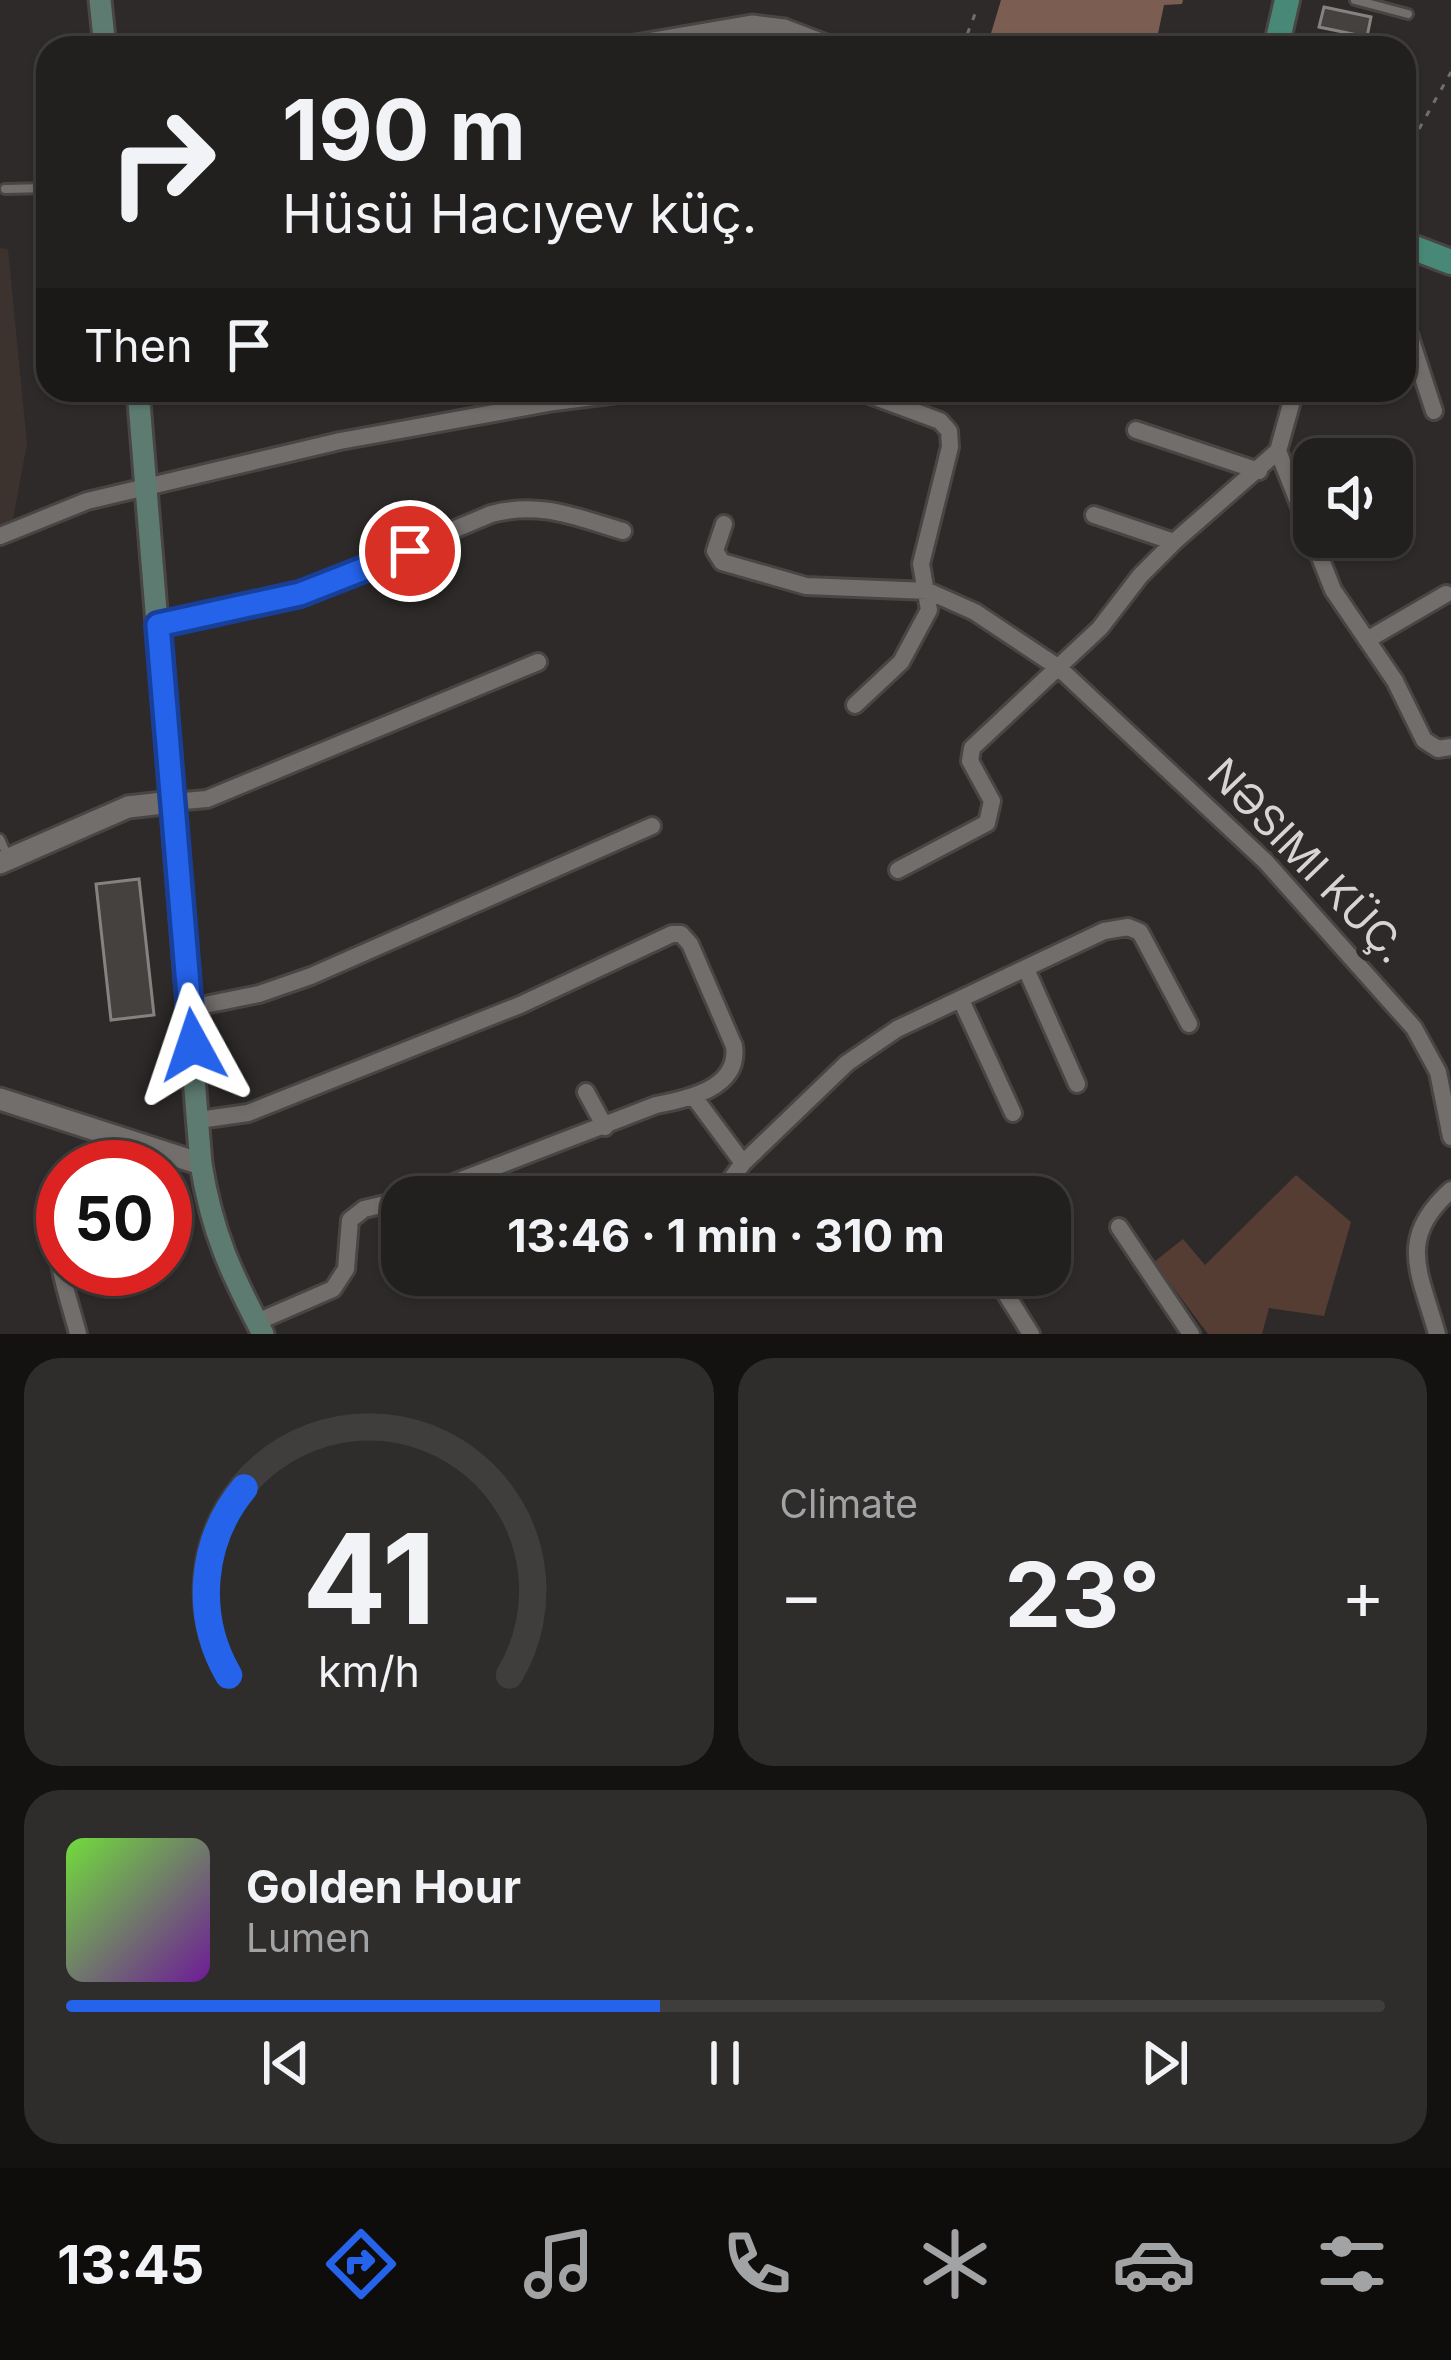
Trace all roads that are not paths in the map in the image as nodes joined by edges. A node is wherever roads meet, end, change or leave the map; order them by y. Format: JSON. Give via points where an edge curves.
{"nodes":[{"id":1,"x":100,"y":0,"type":"edge"},
{"id":2,"x":1287,"y":0,"type":"edge"},
{"id":3,"x":1355,"y":0,"type":"edge"},
{"id":4,"x":1408,"y":14,"type":"dead end"},
{"id":5,"x":104,"y":36,"type":"edge"},
{"id":6,"x":705,"y":36,"type":"edge"},
{"id":7,"x":800,"y":36,"type":"edge"},
{"id":8,"x":1279,"y":36,"type":"edge"},
{"id":9,"x":36,"y":188,"type":"edge"},
{"id":10,"x":5,"y":189,"type":"dead end"},
{"id":11,"x":1416,"y":249,"type":"edge"},
{"id":12,"x":1451,"y":262,"type":"edge"},
{"id":13,"x":1416,"y":356,"type":"edge"},
{"id":14,"x":139,"y":402,"type":"edge"},
{"id":15,"x":554,"y":402,"type":"edge"},
{"id":16,"x":888,"y":402,"type":"edge"},
{"id":17,"x":1292,"y":402,"type":"edge"},
{"id":18,"x":1434,"y":411,"type":"dead end"},
{"id":19,"x":1136,"y":430,"type":"dead end"},
{"id":20,"x":1278,"y":451,"type":"junction"},
{"id":21,"x":1259,"y":471,"type":"junction"},
{"id":22,"x":147,"y":486,"type":"junction"},
{"id":23,"x":1094,"y":515,"type":"dead end"},
{"id":24,"x":724,"y":524,"type":"dead end"},
{"id":25,"x":623,"y":531,"type":"dead end"},
{"id":26,"x":0,"y":536,"type":"edge"},
{"id":27,"x":1174,"y":542,"type":"junction"},
{"id":28,"x":928,"y":591,"type":"junction"},
{"id":29,"x":1446,"y":594,"type":"dead end"},
{"id":30,"x":158,"y":625,"type":"junction"},
{"id":31,"x":1367,"y":640,"type":"junction"},
{"id":32,"x":538,"y":662,"type":"dead end"},
{"id":33,"x":1059,"y":668,"type":"junction"},
{"id":34,"x":855,"y":705,"type":"dead end"},
{"id":35,"x":1451,"y":747,"type":"edge"},
{"id":36,"x":172,"y":802,"type":"junction"},
{"id":37,"x":652,"y":826,"type":"dead end"},
{"id":38,"x":3,"y":853,"type":"edge"},
{"id":39,"x":898,"y":871,"type":"dead end"},
{"id":40,"x":1026,"y":969,"type":"junction"},
{"id":41,"x":961,"y":1000,"type":"junction"},
{"id":42,"x":190,"y":1008,"type":"junction"},
{"id":43,"x":1190,"y":1024,"type":"dead end"},
{"id":44,"x":1077,"y":1084,"type":"dead end"},
{"id":45,"x":586,"y":1092,"type":"dead end"},
{"id":46,"x":694,"y":1097,"type":"junction"},
{"id":47,"x":0,"y":1100,"type":"edge"},
{"id":48,"x":1013,"y":1113,"type":"dead end"},
{"id":49,"x":199,"y":1120,"type":"junction"},
{"id":50,"x":605,"y":1127,"type":"junction"},
{"id":51,"x":1451,"y":1137,"type":"edge"},
{"id":52,"x":743,"y":1162,"type":"junction"},
{"id":53,"x":201,"y":1164,"type":"junction"},
{"id":54,"x":473,"y":1176,"type":"edge"},
{"id":55,"x":733,"y":1176,"type":"edge"},
{"id":56,"x":1451,"y":1190,"type":"edge"},
{"id":57,"x":381,"y":1205,"type":"edge"},
{"id":58,"x":1119,"y":1227,"type":"dead end"},
{"id":59,"x":69,"y":1296,"type":"edge"},
{"id":60,"x":1007,"y":1296,"type":"edge"},
{"id":61,"x":260,"y":1328,"type":"edge"},
{"id":62,"x":78,"y":1334,"type":"edge"},
{"id":63,"x":1031,"y":1334,"type":"edge"},
{"id":64,"x":1191,"y":1334,"type":"edge"},
{"id":65,"x":1437,"y":1334,"type":"edge"}],
"edges":[{"from":1,"to":5,"type":"main road"},
{"from":2,"to":8,"type":"main road"},
{"from":3,"to":4,"type":"lane"},
{"from":6,"to":7,"type":"street","via":[[752,26]]},
{"from":9,"to":10,"type":"lane"},
{"from":11,"to":12,"type":"main road"},
{"from":13,"to":18,"type":"street"},
{"from":14,"to":22,"type":"main road"},
{"from":15,"to":22,"type":"street"},
{"from":16,"to":28,"type":"street","via":[[949,431],[921,564]]},
{"from":17,"to":20,"type":"street"},
{"from":19,"to":21,"type":"street"},
{"from":20,"to":21,"type":"street"},
{"from":20,"to":31,"type":"street","via":[[1333,590]]},
{"from":21,"to":27,"type":"street"},
{"from":22,"to":26,"type":"street","via":[[86,500]]},
{"from":22,"to":30,"type":"main road"},
{"from":23,"to":27,"type":"street"},
{"from":24,"to":28,"type":"street","name":"NƏSIMI KÜÇ.","via":[[715,551],[722,562],[778,581]]},
{"from":25,"to":30,"type":"street","via":[[521,506],[300,594]]},
{"from":27,"to":33,"type":"street"},
{"from":28,"to":33,"type":"street","name":"NƏSIMI KÜÇ."},
{"from":28,"to":34,"type":"street","via":[[929,610],[901,662]]},
{"from":29,"to":31,"type":"street"},
{"from":30,"to":36,"type":"main road"},
{"from":31,"to":35,"type":"street","via":[[1424,740]]},
{"from":32,"to":36,"type":"street","via":[[207,799]]},
{"from":33,"to":39,"type":"street","via":[[973,748],[970,760],[992,801],[987,823]]},
{"from":33,"to":51,"type":"street","name":"NƏSIMI KÜÇ.","via":[[1265,862],[1414,1028],[1438,1072]]},
{"from":36,"to":38,"type":"street","via":[[128,806]]},
{"from":36,"to":42,"type":"main road"},
{"from":37,"to":42,"type":"street","via":[[311,976]]},
{"from":40,"to":41,"type":"street"},
{"from":40,"to":43,"type":"street","via":[[1128,927],[1140,932]]},
{"from":40,"to":44,"type":"street"},
{"from":41,"to":48,"type":"street"},
{"from":41,"to":52,"type":"street","via":[[847,1063]]},
{"from":42,"to":49,"type":"main road"},
{"from":45,"to":50,"type":"street"},
{"from":46,"to":49,"type":"street","via":[[730,1073],[734,1046],[690,944],[672,934],[269,1105]]},
{"from":46,"to":50,"type":"street"},
{"from":46,"to":52,"type":"street"},
{"from":47,"to":53,"type":"street"},
{"from":49,"to":53,"type":"main road"},
{"from":50,"to":54,"type":"street"},
{"from":52,"to":55,"type":"street"},
{"from":53,"to":61,"type":"main road","via":[[212,1228]]},
{"from":56,"to":65,"type":"street","via":[[1421,1220],[1417,1240]]},
{"from":57,"to":61,"type":"street","via":[[350,1220],[346,1269],[333,1289]]},
{"from":58,"to":64,"type":"street"},
{"from":59,"to":62,"type":"street"},
{"from":60,"to":63,"type":"street"}]}
